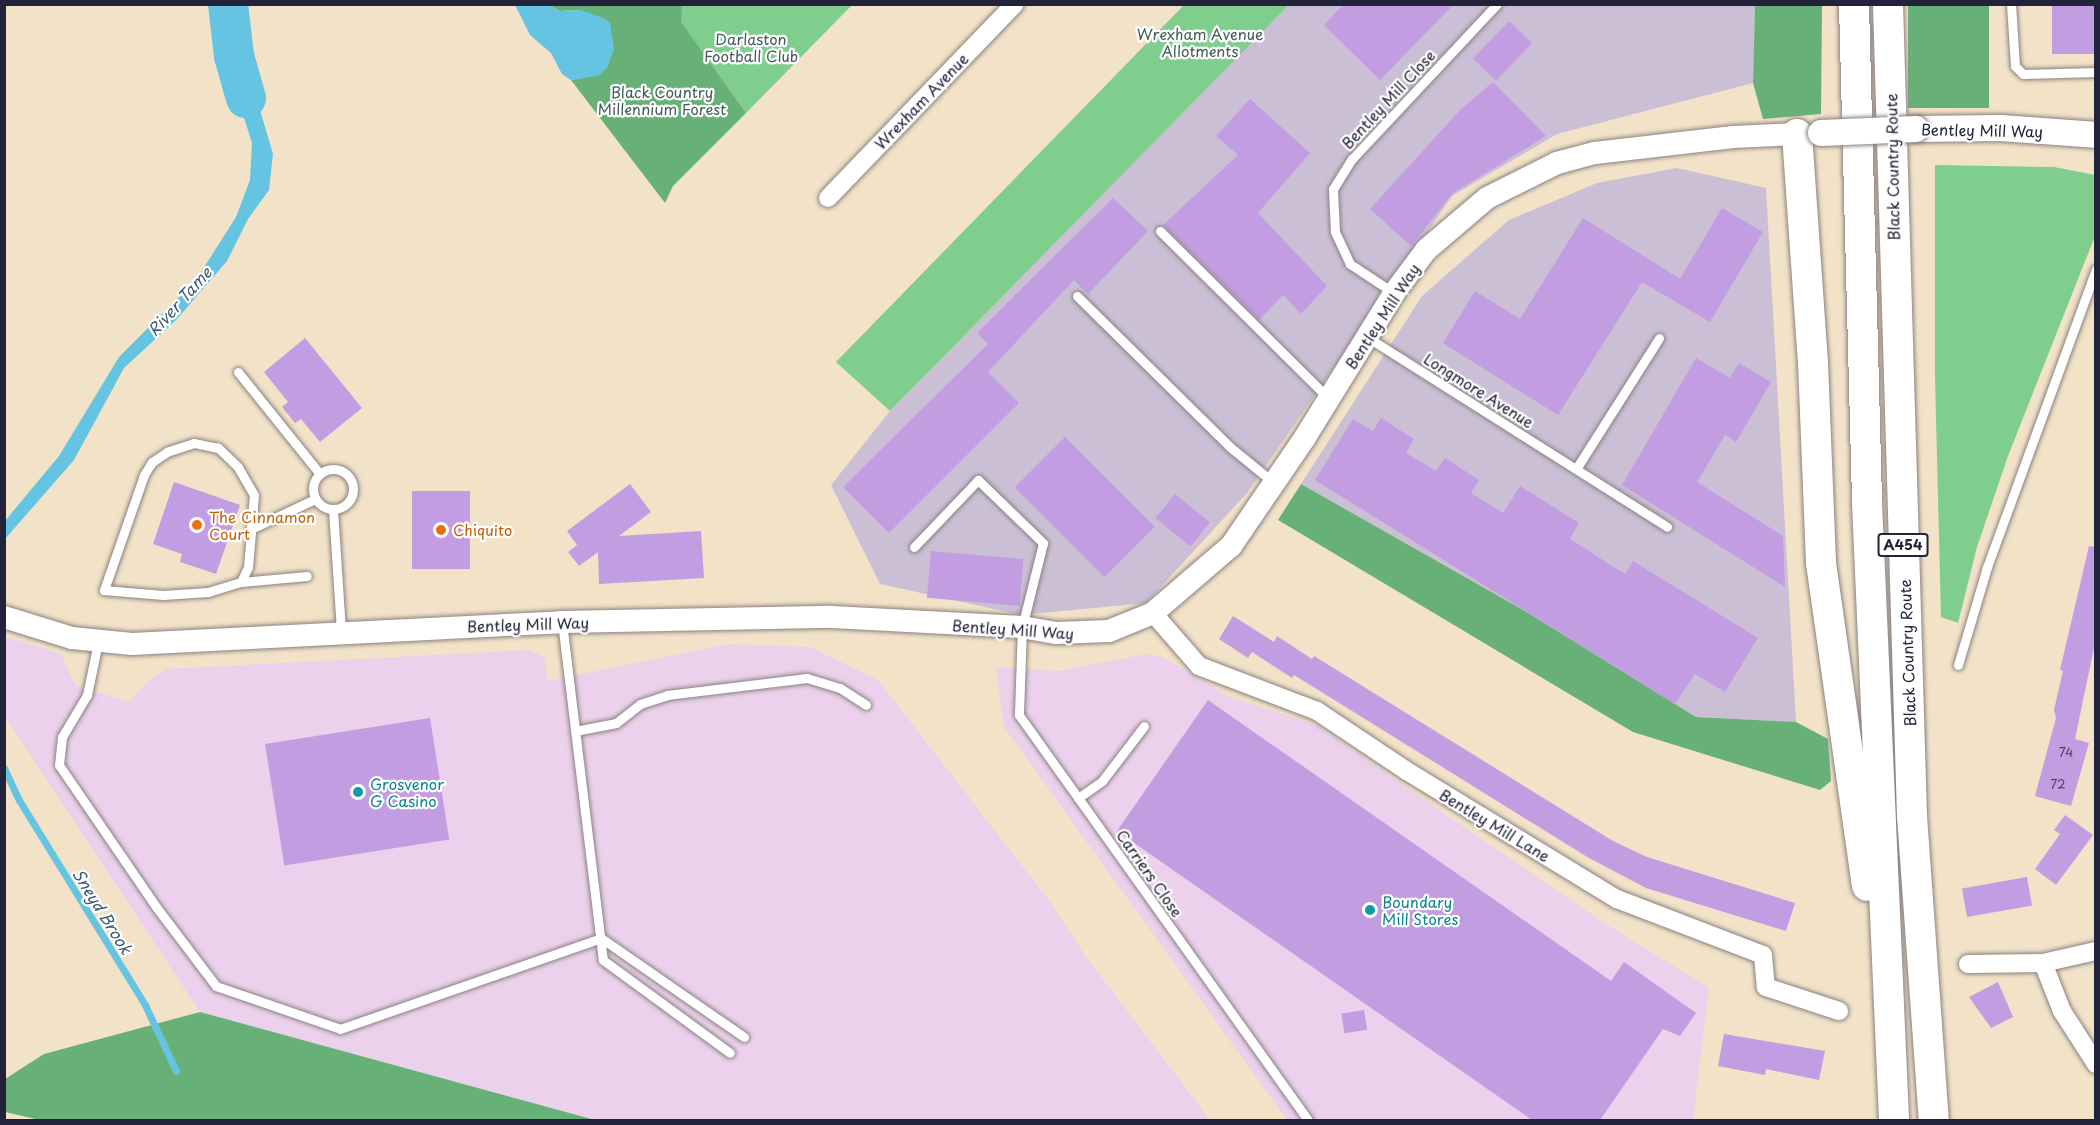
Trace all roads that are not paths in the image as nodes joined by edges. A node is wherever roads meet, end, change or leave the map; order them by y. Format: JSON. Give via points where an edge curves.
{"nodes":[{"id":1,"x":1015,"y":4,"type":"edge"},
{"id":2,"x":1497,"y":4,"type":"edge"},
{"id":3,"x":1854,"y":4,"type":"edge"},
{"id":4,"x":1888,"y":4,"type":"edge"},
{"id":5,"x":2011,"y":4,"type":"edge"},
{"id":6,"x":2096,"y":72,"type":"edge"},
{"id":7,"x":1809,"y":133,"type":"junction"},
{"id":8,"x":2096,"y":135,"type":"edge"},
{"id":9,"x":828,"y":198,"type":"dead end"},
{"id":10,"x":1160,"y":231,"type":"dead end"},
{"id":11,"x":2096,"y":269,"type":"edge"},
{"id":12,"x":1394,"y":293,"type":"junction"},
{"id":13,"x":1077,"y":296,"type":"dead end"},
{"id":14,"x":1367,"y":336,"type":"junction"},
{"id":15,"x":1659,"y":338,"type":"dead end"},
{"id":16,"x":238,"y":372,"type":"dead end"},
{"id":17,"x":1329,"y":398,"type":"junction"},
{"id":18,"x":1576,"y":469,"type":"junction"},
{"id":19,"x":320,"y":474,"type":"junction"},
{"id":20,"x":1274,"y":483,"type":"junction"},
{"id":21,"x":315,"y":500,"type":"junction"},
{"id":22,"x":333,"y":510,"type":"junction"},
{"id":23,"x":1667,"y":527,"type":"dead end"},
{"id":24,"x":251,"y":529,"type":"junction"},
{"id":25,"x":914,"y":547,"type":"dead end"},
{"id":26,"x":307,"y":576,"type":"dead end"},
{"id":27,"x":241,"y":582,"type":"junction"},
{"id":28,"x":1153,"y":613,"type":"junction"},
{"id":29,"x":4,"y":616,"type":"edge"},
{"id":30,"x":562,"y":622,"type":"junction"},
{"id":31,"x":1022,"y":627,"type":"junction"},
{"id":32,"x":341,"y":632,"type":"junction"},
{"id":33,"x":98,"y":642,"type":"junction"},
{"id":34,"x":1958,"y":665,"type":"dead end"},
{"id":35,"x":866,"y":705,"type":"dead end"},
{"id":36,"x":1144,"y":726,"type":"dead end"},
{"id":37,"x":575,"y":731,"type":"junction"},
{"id":38,"x":1078,"y":798,"type":"junction"},
{"id":39,"x":601,"y":938,"type":"junction"},
{"id":40,"x":2096,"y":951,"type":"edge"},
{"id":41,"x":2043,"y":963,"type":"junction"},
{"id":42,"x":1968,"y":964,"type":"dead end"},
{"id":43,"x":1839,"y":1011,"type":"dead end"},
{"id":44,"x":1889,"y":1034,"type":"junction"},
{"id":45,"x":744,"y":1037,"type":"dead end"},
{"id":46,"x":730,"y":1053,"type":"dead end"},
{"id":47,"x":2096,"y":1064,"type":"edge"},
{"id":48,"x":1308,"y":1120,"type":"edge"},
{"id":49,"x":1894,"y":1120,"type":"edge"},
{"id":50,"x":1934,"y":1120,"type":"edge"}],
"edges":[{"from":1,"to":9,"type":"street","name":"Wrexham Avenue"},
{"from":2,"to":12,"type":"lane","name":"Bentley Mill Close","via":[[1352,159],[1332,189],[1335,232],[1350,264]]},
{"from":3,"to":44,"type":"highway","number":"A454","via":[[1867,503]]},
{"from":4,"to":50,"type":"highway","name":"Black Country Route","number":"A454","via":[[1912,816]]},
{"from":5,"to":6,"type":"lane","via":[[2015,66],[2022,74]]},
{"from":7,"to":8,"type":"main road","name":"Bentley Mill Way","bridge":true,"via":[[2001,128]]},
{"from":7,"to":12,"type":"street","name":"Bentley Mill Way","via":[[1639,146],[1557,163],[1518,180],[1456,222],[1426,250]]},
{"from":7,"to":44,"type":"highway","via":[[1822,574]]},
{"from":10,"to":17,"type":"lane"},
{"from":11,"to":34,"type":"lane","via":[[1987,567]]},
{"from":12,"to":14,"type":"street","name":"Bentley Mill Way"},
{"from":13,"to":20,"type":"lane","via":[[1230,447]]},
{"from":14,"to":17,"type":"street","name":"Bentley Mill Way"},
{"from":14,"to":18,"type":"lane","name":"Longmore Avenue"},
{"from":15,"to":18,"type":"lane"},
{"from":16,"to":19,"type":"lane"},
{"from":17,"to":20,"type":"street","name":"Bentley Mill Way"},
{"from":18,"to":23,"type":"lane","name":"Longmore Avenue"},
{"from":19,"to":21,"type":"lane","via":[[313,486]]},
{"from":19,"to":22,"type":"lane","via":[[339,470],[352,482],[350,501]]},
{"from":20,"to":28,"type":"street","name":"Bentley Mill Way","via":[[1231,546]]},
{"from":21,"to":22,"type":"lane"},
{"from":21,"to":24,"type":"lane"},
{"from":22,"to":32,"type":"lane"},
{"from":24,"to":27,"type":"lane","via":[[248,567]]},
{"from":24,"to":27,"type":"lane","via":[[254,495],[238,466],[219,448],[194,443],[167,452],[152,462],[144,475],[105,590],[163,595],[208,592]]},
{"from":25,"to":31,"type":"lane","name":"Carriers Close","via":[[978,480],[1043,543]]},
{"from":26,"to":27,"type":"lane"},
{"from":28,"to":31,"type":"street","name":"Bentley Mill Way","via":[[1108,631],[1085,634]]},
{"from":28,"to":43,"type":"street","name":"Bentley Mill Lane","via":[[1199,666],[1317,711],[1407,771],[1617,899],[1763,955],[1766,987]]},
{"from":29,"to":33,"type":"street","name":"Bentley Mill Way","via":[[63,636]]},
{"from":30,"to":31,"type":"street","name":"Bentley Mill Way","via":[[831,617]]},
{"from":30,"to":32,"type":"street","name":"Bentley Mill Way"},
{"from":30,"to":37,"type":"lane"},
{"from":31,"to":38,"type":"lane","name":"Carriers Close","via":[[1019,715]]},
{"from":32,"to":33,"type":"street","name":"Bentley Mill Way","via":[[194,643]]},
{"from":33,"to":39,"type":"lane","via":[[87,694],[62,737],[59,765],[216,986],[340,1029]]},
{"from":35,"to":37,"type":"lane","via":[[840,688],[807,678],[667,695],[640,704],[616,723]]},
{"from":36,"to":38,"type":"lane","via":[[1102,781]]},
{"from":37,"to":39,"type":"lane"},
{"from":38,"to":48,"type":"lane","name":"Carriers Close"},
{"from":39,"to":45,"type":"lane"},
{"from":39,"to":46,"type":"lane","via":[[603,960]]},
{"from":40,"to":41,"type":"street"},
{"from":41,"to":42,"type":"street"},
{"from":41,"to":47,"type":"street","via":[[2061,1011]]},
{"from":44,"to":49,"type":"highway","number":"A454"}]}
